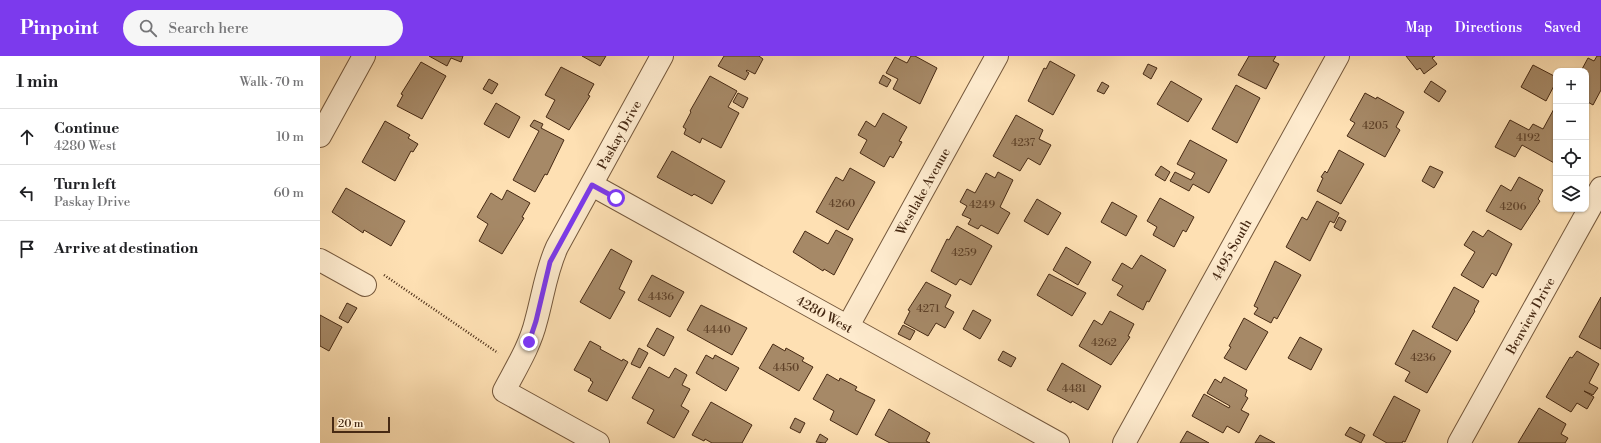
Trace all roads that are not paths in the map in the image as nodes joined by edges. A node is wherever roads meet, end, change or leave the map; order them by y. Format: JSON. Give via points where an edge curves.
{"nodes":[{"id":1,"x":364,"y":56,"type":"edge"},
{"id":2,"x":662,"y":56,"type":"edge"},
{"id":3,"x":997,"y":56,"type":"edge"},
{"id":4,"x":1338,"y":56,"type":"edge"},
{"id":5,"x":320,"y":136,"type":"edge"},
{"id":6,"x":592,"y":185,"type":"junction"},
{"id":7,"x":1601,"y":188,"type":"edge"},
{"id":8,"x":320,"y":260,"type":"edge"},
{"id":9,"x":372,"y":278,"type":"road end"},
{"id":10,"x":848,"y":326,"type":"junction"},
{"id":11,"x":598,"y":443,"type":"edge"},
{"id":12,"x":1058,"y":443,"type":"edge"},
{"id":13,"x":1124,"y":443,"type":"edge"},
{"id":14,"x":1459,"y":443,"type":"edge"}],
"edges":[{"from":1,"to":5,"type":"street"},
{"from":2,"to":6,"type":"street","name":"Paskay Drive"},
{"from":3,"to":10,"type":"street","name":"Westlake Avenue"},
{"from":4,"to":13,"type":"street","name":"4495 South"},
{"from":6,"to":10,"type":"street","name":"4280 West"},
{"from":6,"to":11,"type":"street","name":"Paskay Drive","via":[[550,262],[529,342],[504,391]]},
{"from":7,"to":14,"type":"street","name":"Benview Drive"},
{"from":8,"to":9,"type":"street"},
{"from":10,"to":12,"type":"street","name":"4280 West"}]}
